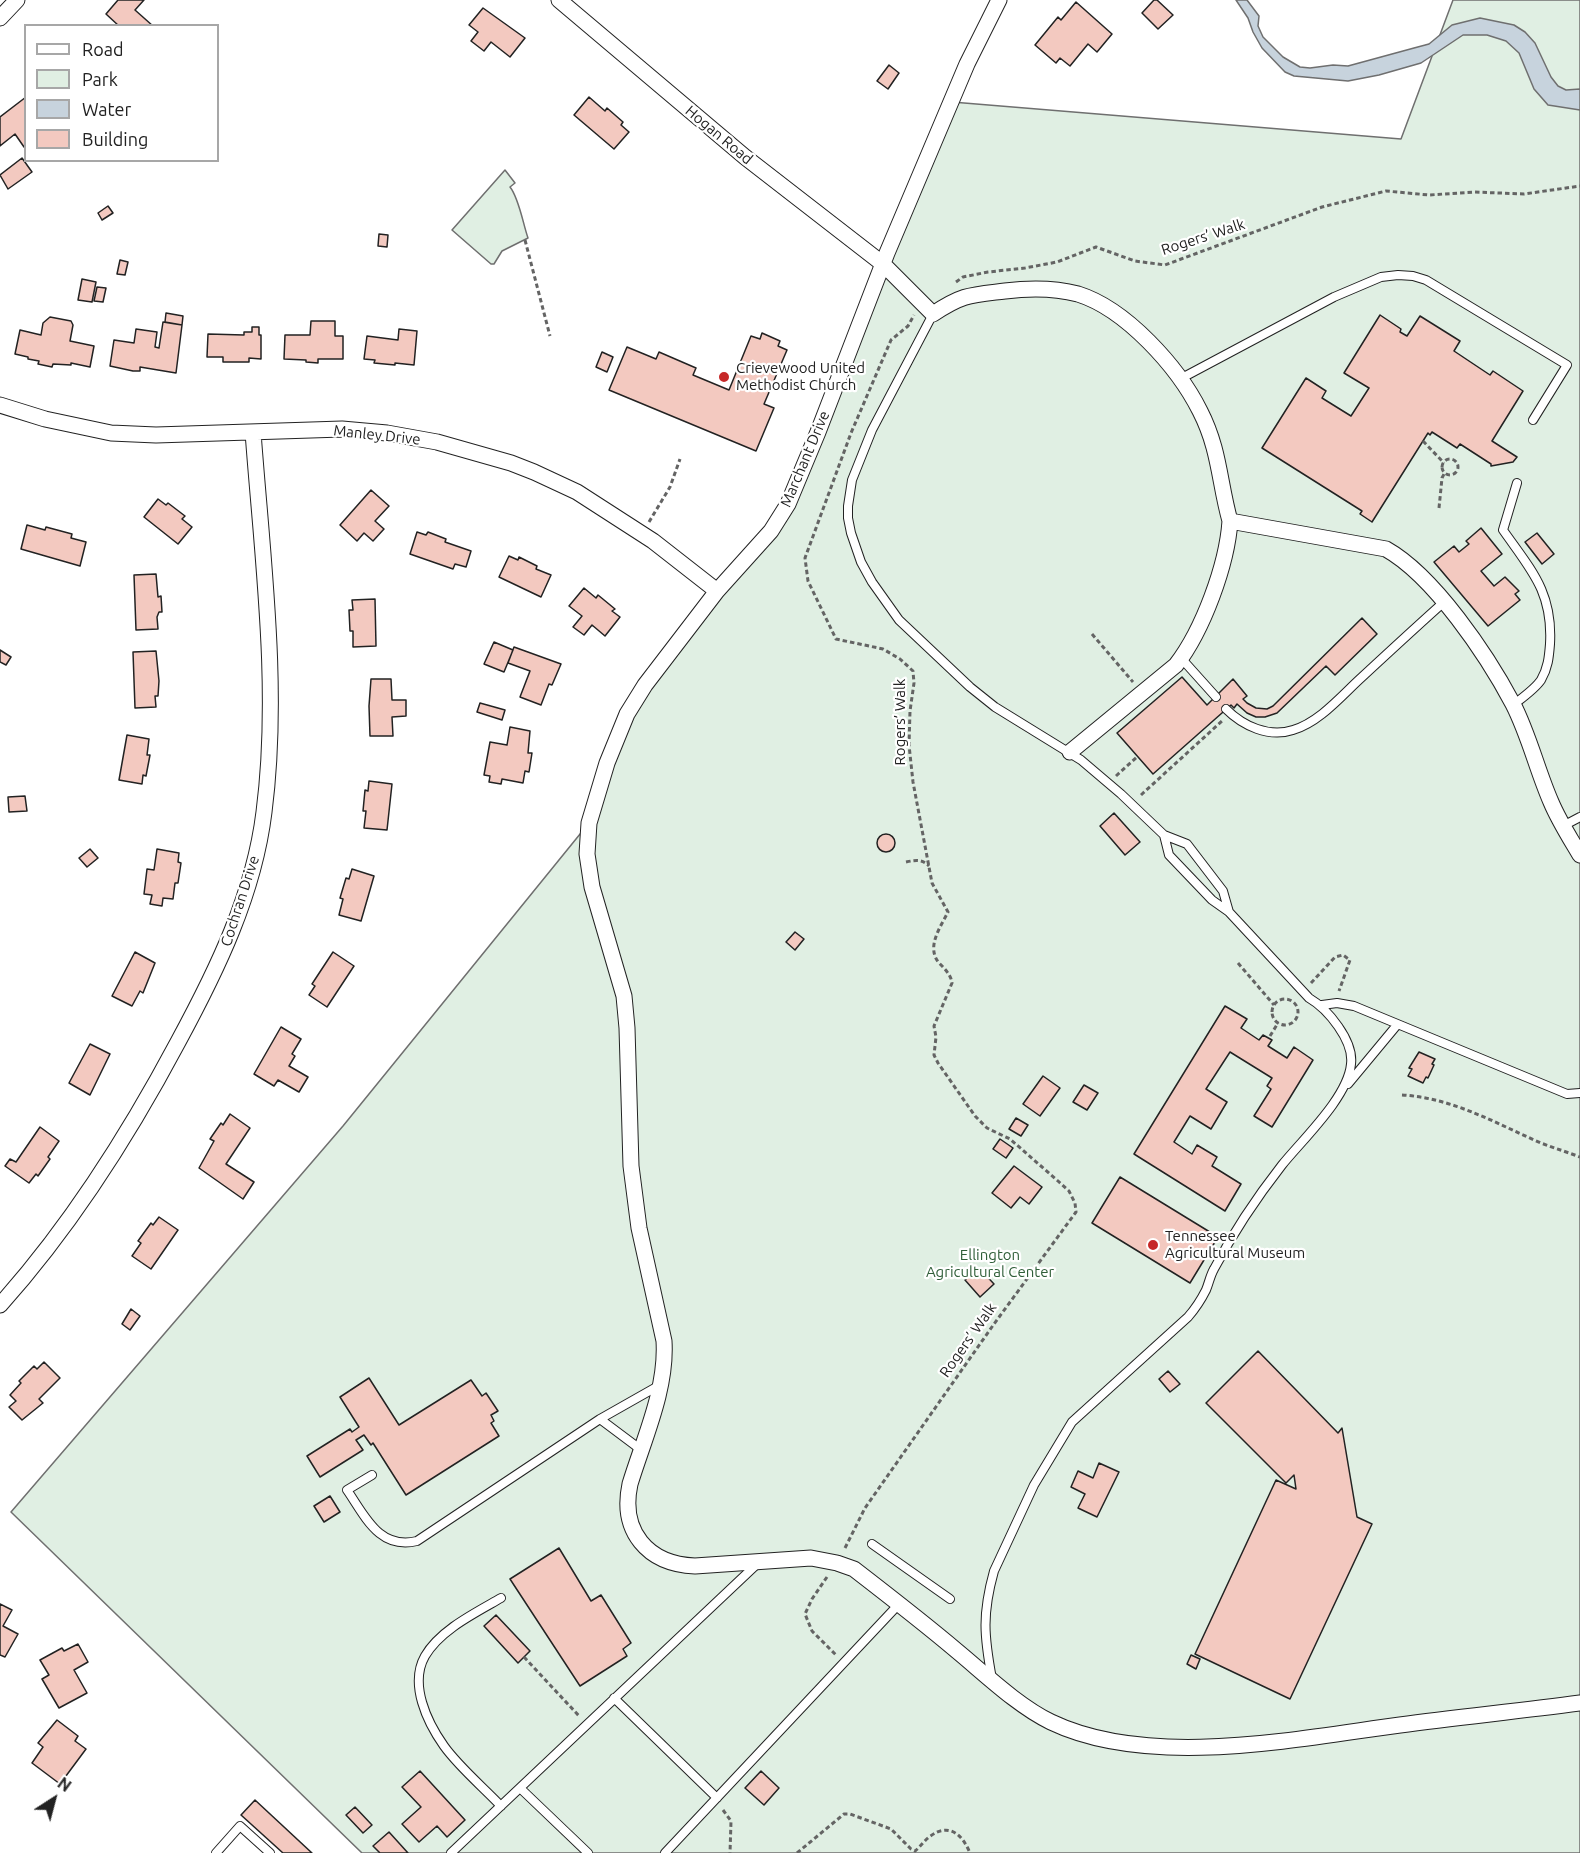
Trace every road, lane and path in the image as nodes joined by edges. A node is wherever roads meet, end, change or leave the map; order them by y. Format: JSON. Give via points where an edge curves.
{"nodes":[{"id":1,"x":16,"y":0,"type":"edge"},
{"id":2,"x":559,"y":0,"type":"edge"},
{"id":3,"x":999,"y":0,"type":"edge"},
{"id":4,"x":0,"y":18,"type":"edge"},
{"id":5,"x":1580,"y":186,"type":"edge"},
{"id":6,"x":525,"y":240,"type":"dead end"},
{"id":7,"x":883,"y":264,"type":"junction"},
{"id":8,"x":955,"y":283,"type":"dead end"},
{"id":9,"x":921,"y":302,"type":"junction"},
{"id":10,"x":933,"y":314,"type":"junction"},
{"id":11,"x":550,"y":336,"type":"dead end"},
{"id":12,"x":1180,"y":379,"type":"junction"},
{"id":13,"x":0,"y":405,"type":"edge"},
{"id":14,"x":1533,"y":420,"type":"dead end"},
{"id":15,"x":253,"y":432,"type":"junction"},
{"id":16,"x":1423,"y":441,"type":"dead end"},
{"id":17,"x":680,"y":459,"type":"dead end"},
{"id":18,"x":1444,"y":463,"type":"junction"},
{"id":19,"x":1445,"y":472,"type":"junction"},
{"id":20,"x":1517,"y":483,"type":"dead end"},
{"id":21,"x":1439,"y":508,"type":"dead end"},
{"id":22,"x":1230,"y":521,"type":"junction"},
{"id":23,"x":640,"y":532,"type":"junction"},
{"id":24,"x":717,"y":591,"type":"junction"},
{"id":25,"x":1444,"y":602,"type":"junction"},
{"id":26,"x":1092,"y":634,"type":"dead end"},
{"id":27,"x":1181,"y":658,"type":"junction"},
{"id":28,"x":1142,"y":693,"type":"junction"},
{"id":29,"x":1216,"y":697,"type":"dead end"},
{"id":30,"x":1513,"y":705,"type":"junction"},
{"id":31,"x":1228,"y":711,"type":"joint"},
{"id":32,"x":1070,"y":752,"type":"junction"},
{"id":33,"x":1138,"y":756,"type":"dead end"},
{"id":34,"x":1108,"y":783,"type":"junction"},
{"id":35,"x":1131,"y":804,"type":"junction"},
{"id":36,"x":1580,"y":817,"type":"edge"},
{"id":37,"x":1563,"y":826,"type":"junction"},
{"id":38,"x":1164,"y":835,"type":"junction"},
{"id":39,"x":1580,"y":855,"type":"edge"},
{"id":40,"x":906,"y":862,"type":"dead end"},
{"id":41,"x":929,"y":867,"type":"junction"},
{"id":42,"x":1229,"y":912,"type":"junction"},
{"id":43,"x":1238,"y":963,"type":"dead end"},
{"id":44,"x":1303,"y":991,"type":"junction"},
{"id":45,"x":1294,"y":1002,"type":"junction"},
{"id":46,"x":1337,"y":1003,"type":"junction"},
{"id":47,"x":1274,"y":1005,"type":"junction"},
{"id":48,"x":1322,"y":1005,"type":"junction"},
{"id":49,"x":1278,"y":1023,"type":"junction"},
{"id":50,"x":1397,"y":1025,"type":"junction"},
{"id":51,"x":1270,"y":1036,"type":"dead end"},
{"id":52,"x":1344,"y":1090,"type":"junction"},
{"id":53,"x":1580,"y":1093,"type":"edge"},
{"id":54,"x":1402,"y":1095,"type":"dead end"},
{"id":55,"x":1580,"y":1157,"type":"edge"},
{"id":56,"x":0,"y":1305,"type":"edge"},
{"id":57,"x":661,"y":1384,"type":"junction"},
{"id":58,"x":600,"y":1419,"type":"junction"},
{"id":59,"x":640,"y":1449,"type":"junction"},
{"id":60,"x":372,"y":1475,"type":"dead end"},
{"id":61,"x":872,"y":1544,"type":"dead end"},
{"id":62,"x":760,"y":1561,"type":"junction"},
{"id":63,"x":837,"y":1563,"type":"junction"},
{"id":64,"x":501,"y":1598,"type":"dead end"},
{"id":65,"x":950,"y":1599,"type":"dead end"},
{"id":66,"x":899,"y":1604,"type":"junction"},
{"id":67,"x":524,"y":1657,"type":"dead end"},
{"id":68,"x":844,"y":1663,"type":"junction"},
{"id":69,"x":992,"y":1681,"type":"junction"},
{"id":70,"x":614,"y":1698,"type":"junction"},
{"id":71,"x":1580,"y":1704,"type":"edge"},
{"id":72,"x":587,"y":1724,"type":"junction"},
{"id":73,"x":520,"y":1788,"type":"junction"},
{"id":74,"x":717,"y":1798,"type":"junction"},
{"id":75,"x":501,"y":1806,"type":"junction"},
{"id":76,"x":216,"y":1853,"type":"edge"},
{"id":77,"x":270,"y":1853,"type":"edge"},
{"id":78,"x":452,"y":1853,"type":"edge"},
{"id":79,"x":588,"y":1853,"type":"edge"},
{"id":80,"x":665,"y":1853,"type":"edge"},
{"id":81,"x":797,"y":1853,"type":"edge"},
{"id":82,"x":970,"y":1853,"type":"edge"}],
"edges":[{"from":1,"to":4,"type":"street"},
{"from":2,"to":7,"type":"street","name":"Hogan Road","via":[[745,157]]},
{"from":3,"to":7,"type":"street","name":"Marchant Drive","via":[[967,64]]},
{"from":5,"to":8,"type":"path","name":"Rogers’ Walk","via":[[1524,194],[1429,195],[1386,191],[1322,207],[1165,265],[1136,261],[1096,248],[1058,262],[963,277]]},
{"from":6,"to":11,"type":"path"},
{"from":7,"to":9,"type":"street","name":"Hogan Road"},
{"from":7,"to":24,"type":"street","name":"Marchant Drive","via":[[788,504],[771,531]]},
{"from":9,"to":10,"type":"street","name":"Hogan Road"},
{"from":9,"to":41,"type":"path","name":"Rogers’ Walk","via":[[908,326],[891,340],[805,558],[808,580],[837,639],[883,649],[913,671],[909,744]]},
{"from":10,"to":12,"type":"street","via":[[967,295],[1018,289],[1079,295],[1128,324]]},
{"from":10,"to":32,"type":"lane","via":[[873,430],[852,480],[848,506],[851,532],[861,562],[899,620],[995,707]]},
{"from":12,"to":14,"type":"lane","via":[[1334,297],[1381,277],[1413,276],[1457,297],[1567,365]]},
{"from":12,"to":22,"type":"street","via":[[1213,441]]},
{"from":13,"to":15,"type":"street","name":"Manley Drive","via":[[111,433]]},
{"from":15,"to":23,"type":"street","name":"Manley Drive","via":[[365,430],[437,442],[541,475],[594,502]]},
{"from":15,"to":56,"type":"street","name":"Cochran Drive","via":[[267,633],[269,733],[264,815],[248,884],[216,969],[151,1092],[66,1226]]},
{"from":16,"to":18,"type":"path"},
{"from":17,"to":23,"type":"path","via":[[670,487]]},
{"from":18,"to":19,"type":"path"},
{"from":18,"to":19,"type":"path","via":[[1452,459],[1458,467],[1454,473]]},
{"from":19,"to":21,"type":"path"},
{"from":20,"to":30,"type":"lane","via":[[1503,530],[1543,590],[1551,630],[1548,662],[1540,682]]},
{"from":22,"to":25,"type":"street","via":[[1386,549]]},
{"from":22,"to":27,"type":"street","via":[[1211,599]]},
{"from":23,"to":24,"type":"street","name":"Manley Drive"},
{"from":24,"to":57,"type":"street","name":"Marchant Drive","via":[[627,714],[601,778],[589,823],[587,854],[592,887],[624,996],[631,1166],[637,1218],[664,1341]]},
{"from":25,"to":30,"type":"street"},
{"from":25,"to":31,"type":"lane","via":[[1324,712],[1294,730],[1264,731],[1248,726]]},
{"from":26,"to":28,"type":"path"},
{"from":27,"to":28,"type":"street"},
{"from":27,"to":29,"type":"lane"},
{"from":28,"to":32,"type":"street"},
{"from":30,"to":37,"type":"street"},
{"from":31,"to":35,"type":"path"},
{"from":32,"to":34,"type":"lane"},
{"from":33,"to":34,"type":"path"},
{"from":34,"to":35,"type":"lane"},
{"from":35,"to":38,"type":"lane"},
{"from":36,"to":37,"type":"lane"},
{"from":37,"to":39,"type":"street"},
{"from":38,"to":42,"type":"lane","via":[[1169,855],[1212,900]]},
{"from":38,"to":42,"type":"lane","via":[[1187,844],[1223,891]]},
{"from":40,"to":41,"type":"path","via":[[918,860]]},
{"from":41,"to":63,"type":"path","name":"Rogers’ Walk","via":[[932,883],[948,912],[934,943],[934,957],[952,983],[935,1020],[934,1055],[975,1116],[987,1128],[1010,1139],[1069,1191],[1076,1212],[865,1508]]},
{"from":42,"to":44,"type":"lane"},
{"from":43,"to":47,"type":"path"},
{"from":44,"to":45,"type":"path"},
{"from":44,"to":46,"type":"path","via":[[1335,957],[1348,957],[1350,965]]},
{"from":44,"to":48,"type":"lane"},
{"from":45,"to":47,"type":"path","via":[[1283,999]]},
{"from":45,"to":49,"type":"path","via":[[1298,1010],[1295,1021]]},
{"from":46,"to":48,"type":"lane"},
{"from":46,"to":50,"type":"lane","via":[[1369,1011]]},
{"from":47,"to":49,"type":"path","via":[[1273,1016]]},
{"from":48,"to":52,"type":"lane","via":[[1351,1049]]},
{"from":49,"to":51,"type":"path"},
{"from":50,"to":52,"type":"lane"},
{"from":50,"to":53,"type":"lane","via":[[1567,1094]]},
{"from":52,"to":69,"type":"lane","via":[[1245,1216],[1188,1317],[1076,1417],[1034,1485],[990,1586],[984,1627]]},
{"from":54,"to":55,"type":"path","via":[[1456,1105]]},
{"from":57,"to":58,"type":"lane"},
{"from":57,"to":59,"type":"street","name":"Marchant Drive"},
{"from":58,"to":59,"type":"lane"},
{"from":58,"to":60,"type":"lane","via":[[430,1533],[407,1544],[396,1543],[377,1532],[347,1490]]},
{"from":59,"to":62,"type":"street","name":"Marchant Drive","via":[[627,1500],[630,1525],[642,1543],[664,1559],[684,1566]]},
{"from":61,"to":65,"type":"lane"},
{"from":62,"to":63,"type":"street","name":"Marchant Drive","via":[[811,1558]]},
{"from":62,"to":70,"type":"lane"},
{"from":63,"to":66,"type":"street","name":"Marchant Drive","via":[[854,1569]]},
{"from":63,"to":68,"type":"path","name":"Rogers’ Walk","via":[[805,1614],[812,1631]]},
{"from":64,"to":75,"type":"lane","via":[[474,1613],[433,1645],[419,1667],[417,1679],[424,1707],[445,1747]]},
{"from":66,"to":68,"type":"lane"},
{"from":66,"to":69,"type":"street","name":"Marchant Drive"},
{"from":67,"to":72,"type":"path"},
{"from":68,"to":74,"type":"lane"},
{"from":69,"to":71,"type":"street","name":"Marchant Drive","via":[[1050,1722],[1086,1736],[1167,1747],[1277,1742]]},
{"from":70,"to":72,"type":"lane"},
{"from":70,"to":74,"type":"lane"},
{"from":72,"to":73,"type":"lane"},
{"from":73,"to":75,"type":"lane"},
{"from":73,"to":79,"type":"lane"},
{"from":74,"to":80,"type":"lane"},
{"from":75,"to":78,"type":"lane"},
{"from":76,"to":77,"type":"lane","via":[[240,1827]]},
{"from":81,"to":82,"type":"path","via":[[844,1814],[891,1829],[915,1851],[939,1831],[951,1830],[960,1835]]}]}
